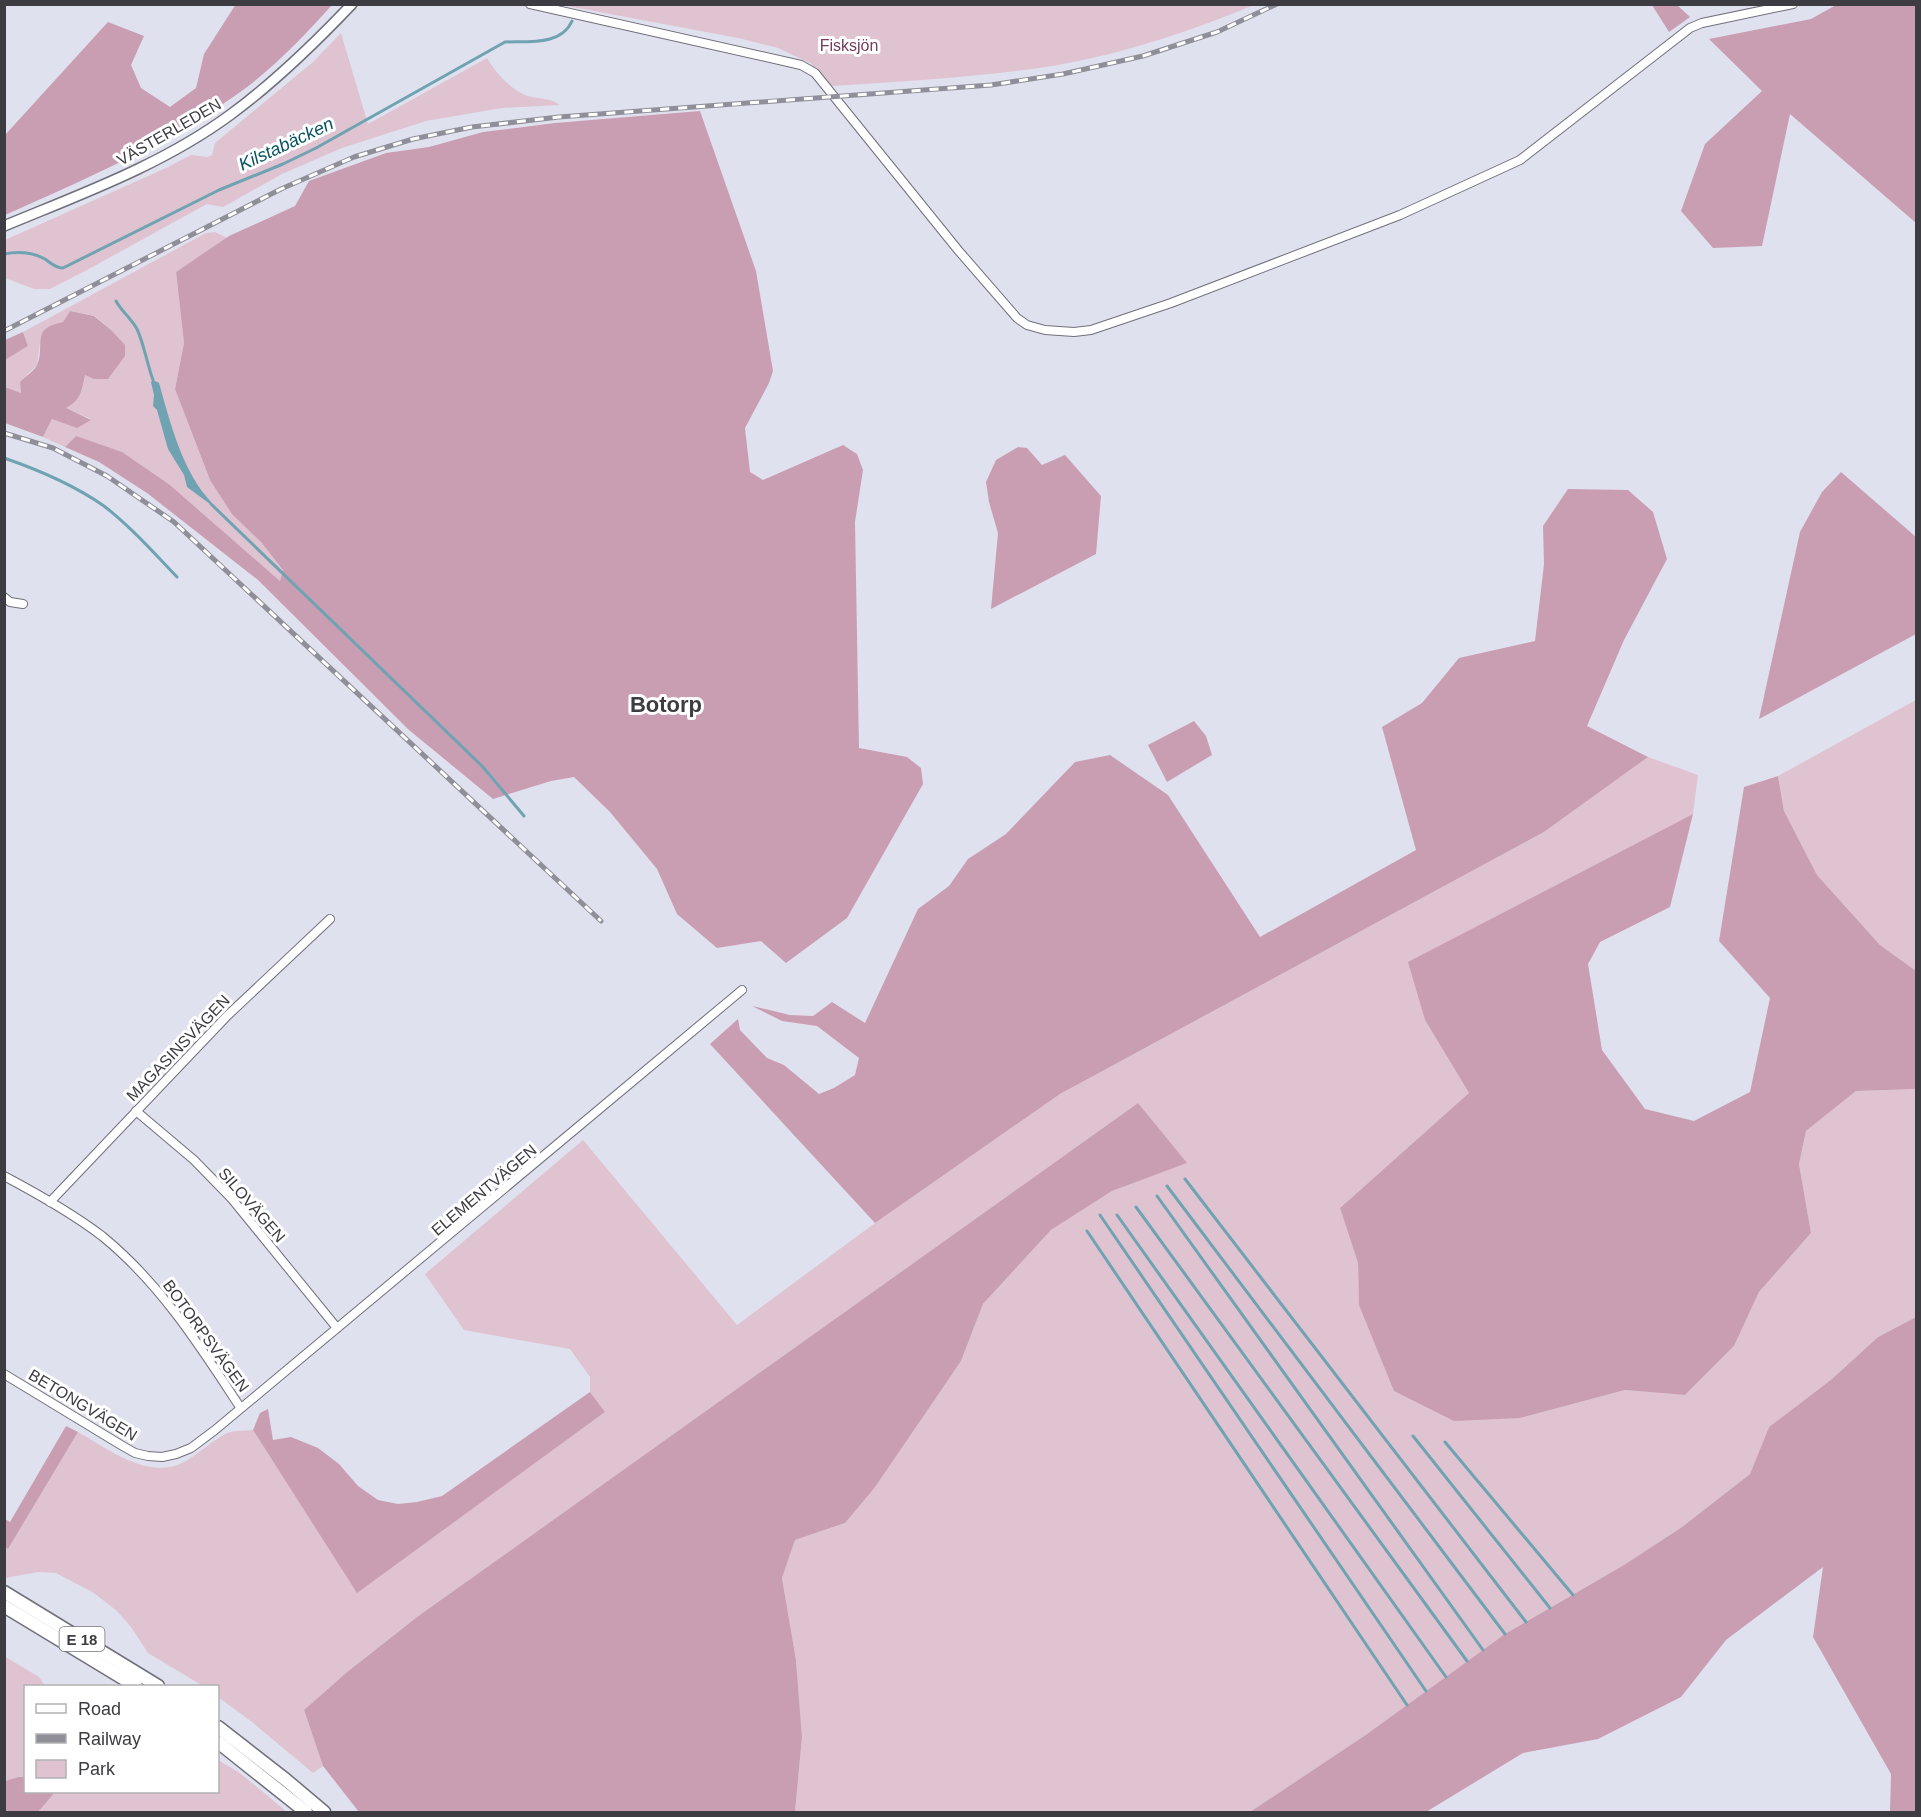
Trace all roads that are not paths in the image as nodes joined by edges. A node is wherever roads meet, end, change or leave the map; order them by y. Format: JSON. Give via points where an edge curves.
{"nodes":[{"id":1,"x":352,"y":4,"type":"edge"},
{"id":2,"x":530,"y":4,"type":"edge"},
{"id":3,"x":1793,"y":4,"type":"edge"},
{"id":4,"x":4,"y":226,"type":"edge"},
{"id":5,"x":4,"y":597,"type":"edge"},
{"id":6,"x":23,"y":604,"type":"dead end"},
{"id":7,"x":330,"y":919,"type":"dead end"},
{"id":8,"x":742,"y":990,"type":"dead end"},
{"id":9,"x":136,"y":1111,"type":"junction"},
{"id":10,"x":4,"y":1176,"type":"edge"},
{"id":11,"x":50,"y":1202,"type":"junction"},
{"id":12,"x":337,"y":1328,"type":"junction"},
{"id":13,"x":4,"y":1374,"type":"edge"},
{"id":14,"x":240,"y":1407,"type":"junction"},
{"id":15,"x":4,"y":1592,"type":"edge"},
{"id":16,"x":4,"y":1606,"type":"edge"},
{"id":17,"x":134,"y":1685,"type":"edge"},
{"id":18,"x":156,"y":1685,"type":"edge"},
{"id":19,"x":219,"y":1728,"type":"edge"},
{"id":20,"x":219,"y":1743,"type":"edge"},
{"id":21,"x":306,"y":1812,"type":"edge"},
{"id":22,"x":324,"y":1812,"type":"edge"}],
"edges":[{"from":1,"to":4,"type":"street","name":"VÄSTERLEDEN","via":[[279,76],[202,134],[114,180]]},
{"from":2,"to":3,"type":"street","via":[[801,65],[815,73],[1017,318],[1046,330],[1074,332],[1171,303],[1351,235],[1485,177],[1521,160],[1690,28]]},
{"from":5,"to":6,"type":"street"},
{"from":7,"to":9,"type":"street","name":"MAGASINSVÄGEN","via":[[227,1016]]},
{"from":8,"to":12,"type":"street","name":"ELEMENTVÄGEN"},
{"from":9,"to":11,"type":"street","name":"MAGASINSVÄGEN"},
{"from":9,"to":12,"type":"street","name":"SILOVÄGEN","via":[[194,1160],[232,1200]]},
{"from":10,"to":11,"type":"street","name":"BOTORPSVÄGEN"},
{"from":11,"to":14,"type":"street","name":"BOTORPSVÄGEN","via":[[102,1236],[144,1275],[182,1322]]},
{"from":12,"to":14,"type":"street","name":"ELEMENTVÄGEN"},
{"from":13,"to":14,"type":"street","name":"BETONGVÄGEN","via":[[135,1453],[148,1456],[162,1457],[191,1448]]},
{"from":15,"to":18,"type":"highway","number":"E 18"},
{"from":16,"to":17,"type":"highway","number":"E 18"},
{"from":19,"to":22,"type":"highway"},
{"from":20,"to":21,"type":"highway"}]}
